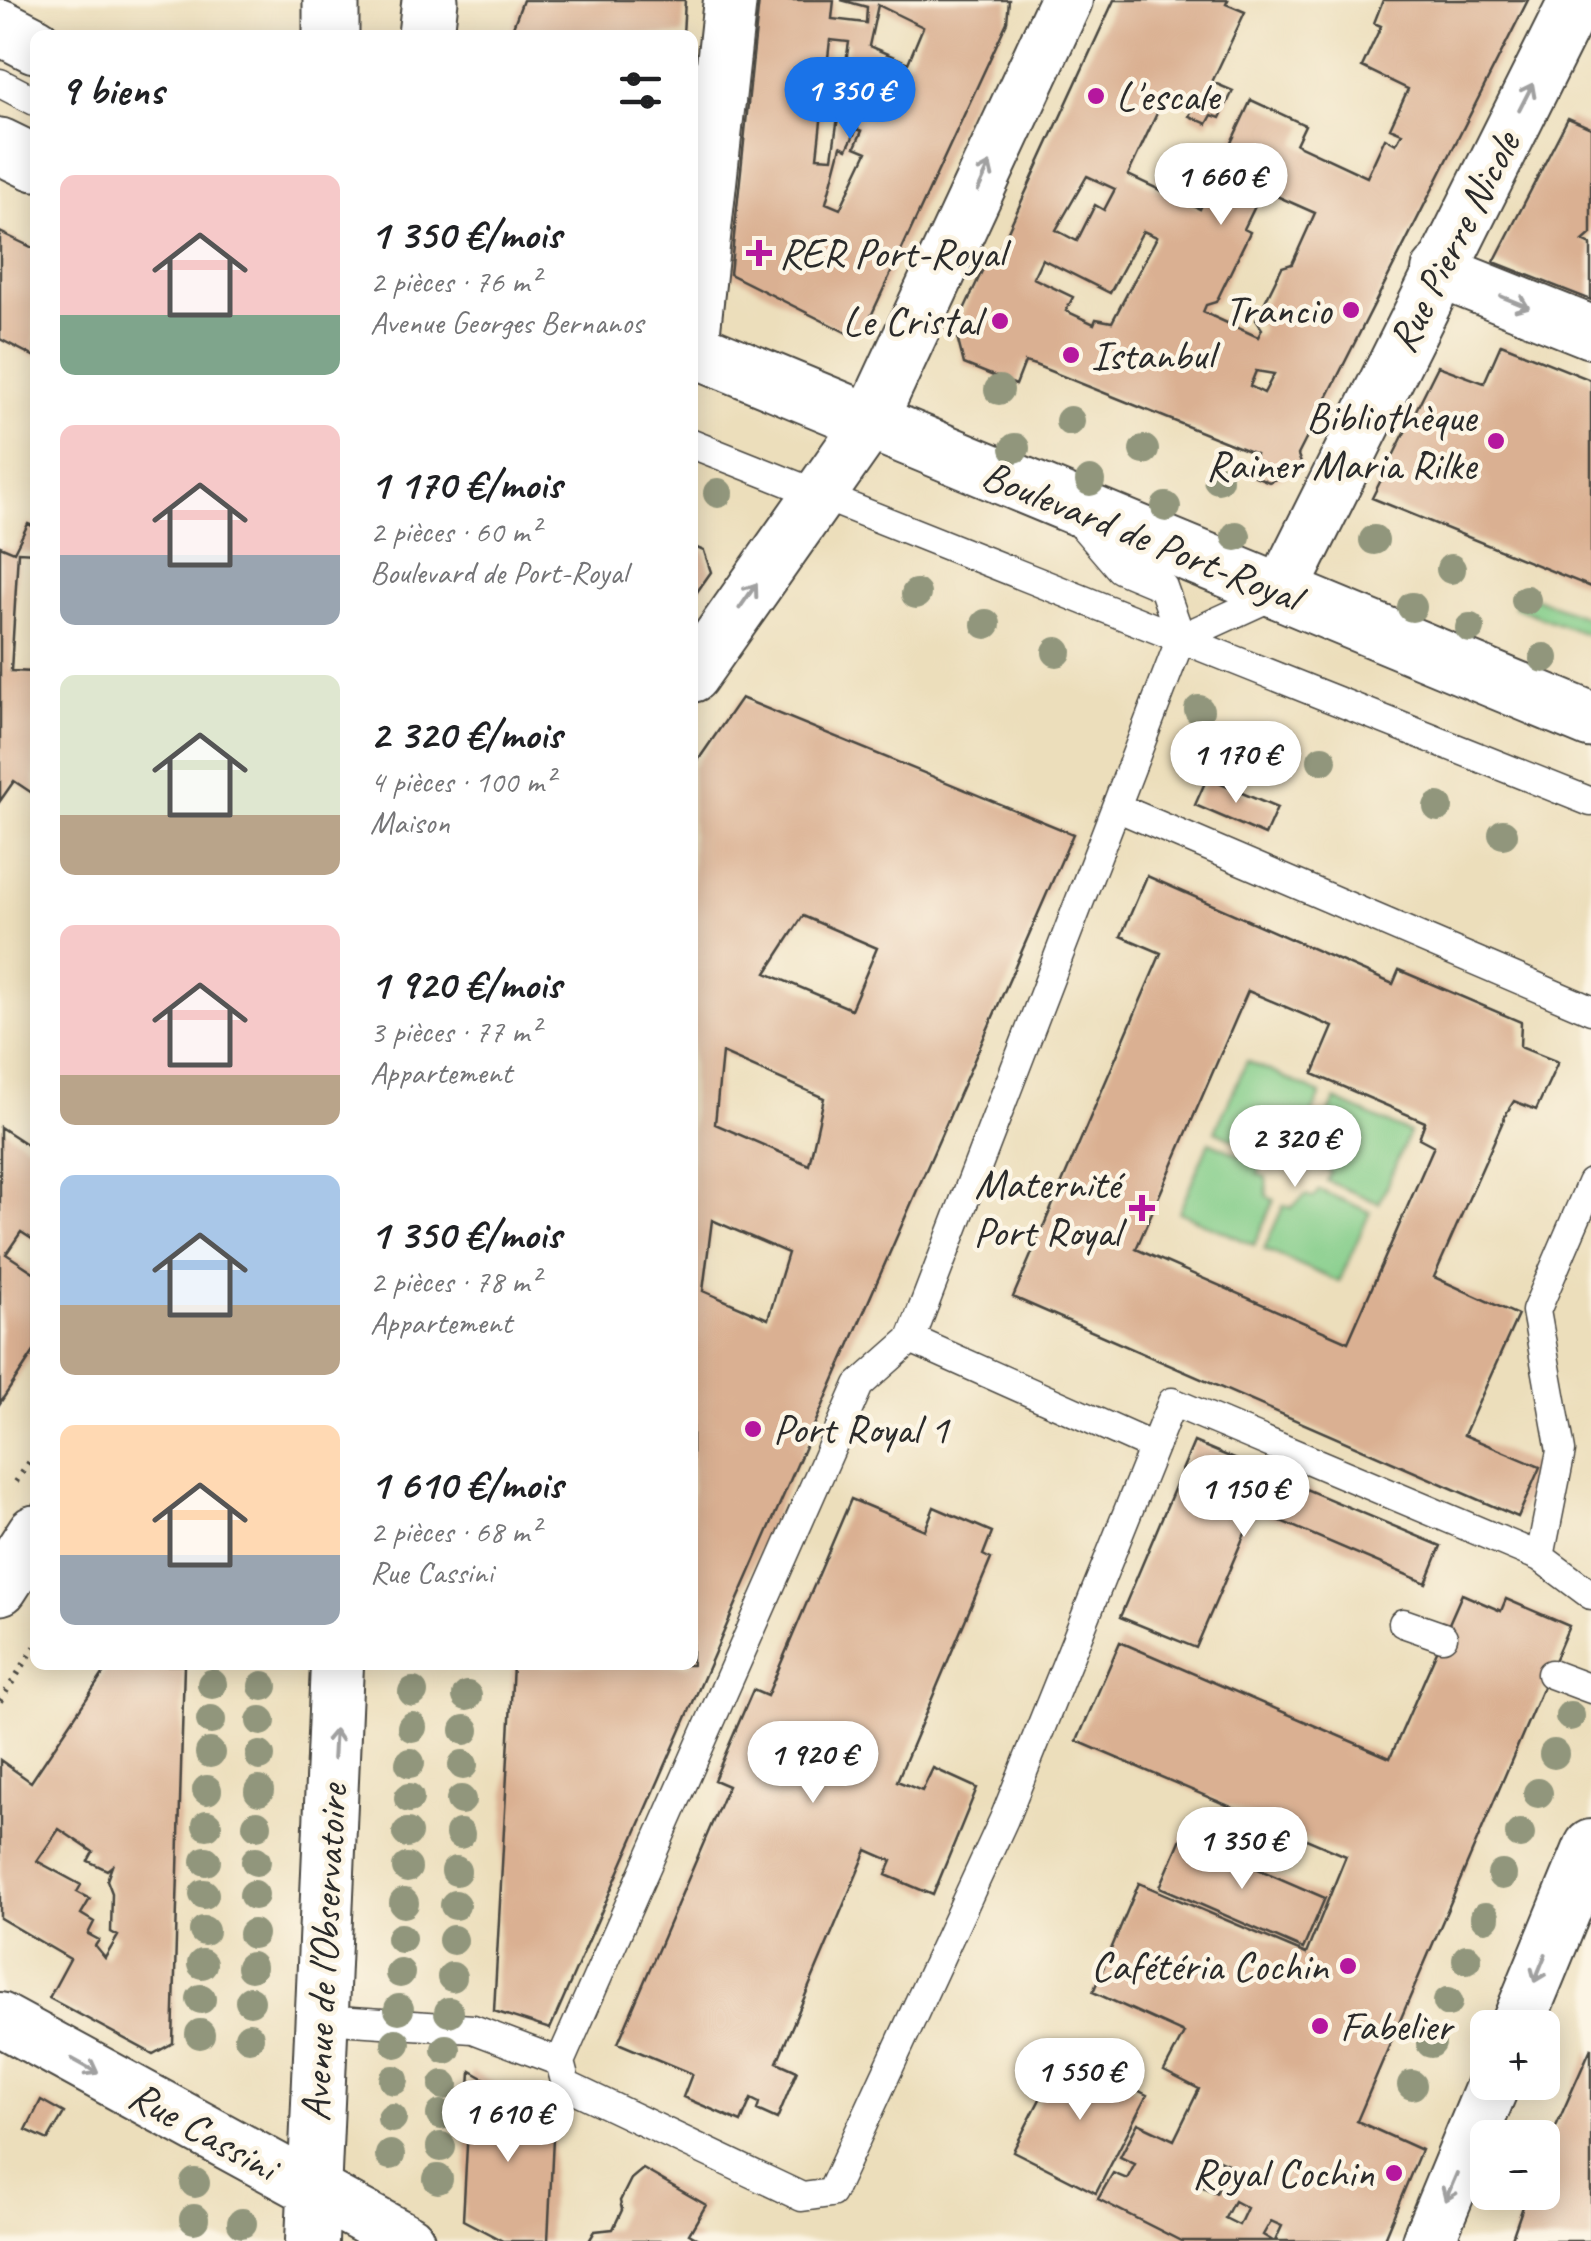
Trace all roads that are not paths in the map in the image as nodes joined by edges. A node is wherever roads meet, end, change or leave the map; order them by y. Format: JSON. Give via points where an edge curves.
{"nodes":[{"id":1,"x":331,"y":0,"type":"edge"},
{"id":2,"x":430,"y":0,"type":"edge"},
{"id":3,"x":730,"y":0,"type":"edge"},
{"id":4,"x":1066,"y":0,"type":"edge"},
{"id":5,"x":1576,"y":0,"type":"edge"},
{"id":6,"x":0,"y":27,"type":"edge"},
{"id":7,"x":331,"y":30,"type":"edge"},
{"id":8,"x":427,"y":30,"type":"edge"},
{"id":9,"x":30,"y":42,"type":"edge"},
{"id":10,"x":0,"y":84,"type":"edge"},
{"id":11,"x":30,"y":99,"type":"edge"},
{"id":12,"x":0,"y":146,"type":"edge"},
{"id":13,"x":30,"y":161,"type":"edge"},
{"id":14,"x":1438,"y":271,"type":"junction"},
{"id":15,"x":698,"y":293,"type":"edge"},
{"id":16,"x":1591,"y":332,"type":"edge"},
{"id":17,"x":698,"y":351,"type":"edge"},
{"id":18,"x":869,"y":424,"type":"junction"},
{"id":19,"x":698,"y":446,"type":"edge"},
{"id":20,"x":822,"y":494,"type":"junction"},
{"id":21,"x":1062,"y":503,"type":"junction"},
{"id":22,"x":1280,"y":592,"type":"junction"},
{"id":23,"x":1180,"y":638,"type":"junction"},
{"id":24,"x":698,"y":668,"type":"edge"},
{"id":25,"x":1591,"y":720,"type":"edge"},
{"id":26,"x":1591,"y":802,"type":"edge"},
{"id":27,"x":1116,"y":807,"type":"junction"},
{"id":28,"x":1591,"y":1010,"type":"edge"},
{"id":29,"x":1591,"y":1183,"type":"edge"},
{"id":30,"x":912,"y":1339,"type":"junction"},
{"id":31,"x":1153,"y":1447,"type":"junction"},
{"id":32,"x":30,"y":1541,"type":"edge"},
{"id":33,"x":1540,"y":1557,"type":"junction"},
{"id":34,"x":0,"y":1587,"type":"edge"},
{"id":35,"x":1591,"y":1595,"type":"edge"},
{"id":36,"x":1403,"y":1622,"type":"dead end"},
{"id":37,"x":1443,"y":1636,"type":"dead end"},
{"id":38,"x":337,"y":1670,"type":"edge"},
{"id":39,"x":1551,"y":1674,"type":"dead end"},
{"id":40,"x":1591,"y":1689,"type":"edge"},
{"id":41,"x":1591,"y":1846,"type":"edge"},
{"id":42,"x":1575,"y":1923,"type":"edge"},
{"id":43,"x":1526,"y":2010,"type":"edge"},
{"id":44,"x":0,"y":2019,"type":"edge"},
{"id":45,"x":322,"y":2019,"type":"junction"},
{"id":46,"x":560,"y":2062,"type":"junction"},
{"id":47,"x":1487,"y":2100,"type":"edge"},
{"id":48,"x":313,"y":2216,"type":"edge"},
{"id":49,"x":408,"y":2241,"type":"edge"},
{"id":50,"x":1428,"y":2241,"type":"edge"}],
"edges":[{"from":1,"to":7,"type":"main road"},
{"from":2,"to":8,"type":"main road"},
{"from":3,"to":15,"type":"street"},
{"from":18,"to":4,"type":"street","one_way":true},
{"from":14,"to":5,"type":"street","name":"Rue Pierre Nicole","one_way":true},
{"from":6,"to":9,"type":"main road"},
{"from":10,"to":11,"type":"lane"},
{"from":12,"to":13,"type":"main road"},
{"from":14,"to":16,"type":"street","one_way":true},
{"from":14,"to":22,"type":"street","name":"Rue Pierre Nicole"},
{"from":17,"to":18,"type":"main road","name":"Boulevard de Port-Royal"},
{"from":18,"to":20,"type":"street"},
{"from":18,"to":21,"type":"main road","name":"Boulevard de Port-Royal"},
{"from":19,"to":20,"type":"lane","name":"Boulevard de Port-Royal"},
{"from":20,"to":23,"type":"lane","name":"Boulevard de Port-Royal"},
{"from":24,"to":20,"type":"street","one_way":true},
{"from":21,"to":22,"type":"main road","name":"Boulevard de Port-Royal"},
{"from":21,"to":23,"type":"lane","via":[[1120,569],[1163,587]]},
{"from":22,"to":23,"type":"lane"},
{"from":22,"to":25,"type":"main road","name":"Boulevard de Port-Royal"},
{"from":23,"to":26,"type":"lane","name":"Boulevard de Port-Royal"},
{"from":23,"to":27,"type":"lane"},
{"from":27,"to":28,"type":"lane"},
{"from":27,"to":30,"type":"lane"},
{"from":29,"to":33,"type":"lane","via":[[1536,1311],[1560,1451]]},
{"from":30,"to":31,"type":"lane"},
{"from":30,"to":46,"type":"lane","via":[[859,1384]]},
{"from":31,"to":33,"type":"lane","via":[[1172,1402]]},
{"from":31,"to":46,"type":"lane","via":[[1004,1820],[831,2193],[802,2198],[583,2093],[566,2084]]},
{"from":32,"to":34,"type":"main road"},
{"from":33,"to":35,"type":"lane"},
{"from":36,"to":37,"type":"lane"},
{"from":45,"to":38,"type":"street","name":"Avenue de l'Observatoire","one_way":true},
{"from":39,"to":40,"type":"lane"},
{"from":41,"to":42,"type":"street"},
{"from":42,"to":43,"type":"street","one_way":true},
{"from":44,"to":48,"type":"street","name":"Rue Cassini","one_way":true},
{"from":45,"to":46,"type":"lane","via":[[473,2028]]},
{"from":45,"to":48,"type":"street","name":"Avenue de l'Observatoire"},
{"from":47,"to":50,"type":"street","one_way":true},
{"from":48,"to":49,"type":"street","name":"Rue Cassini"}]}
